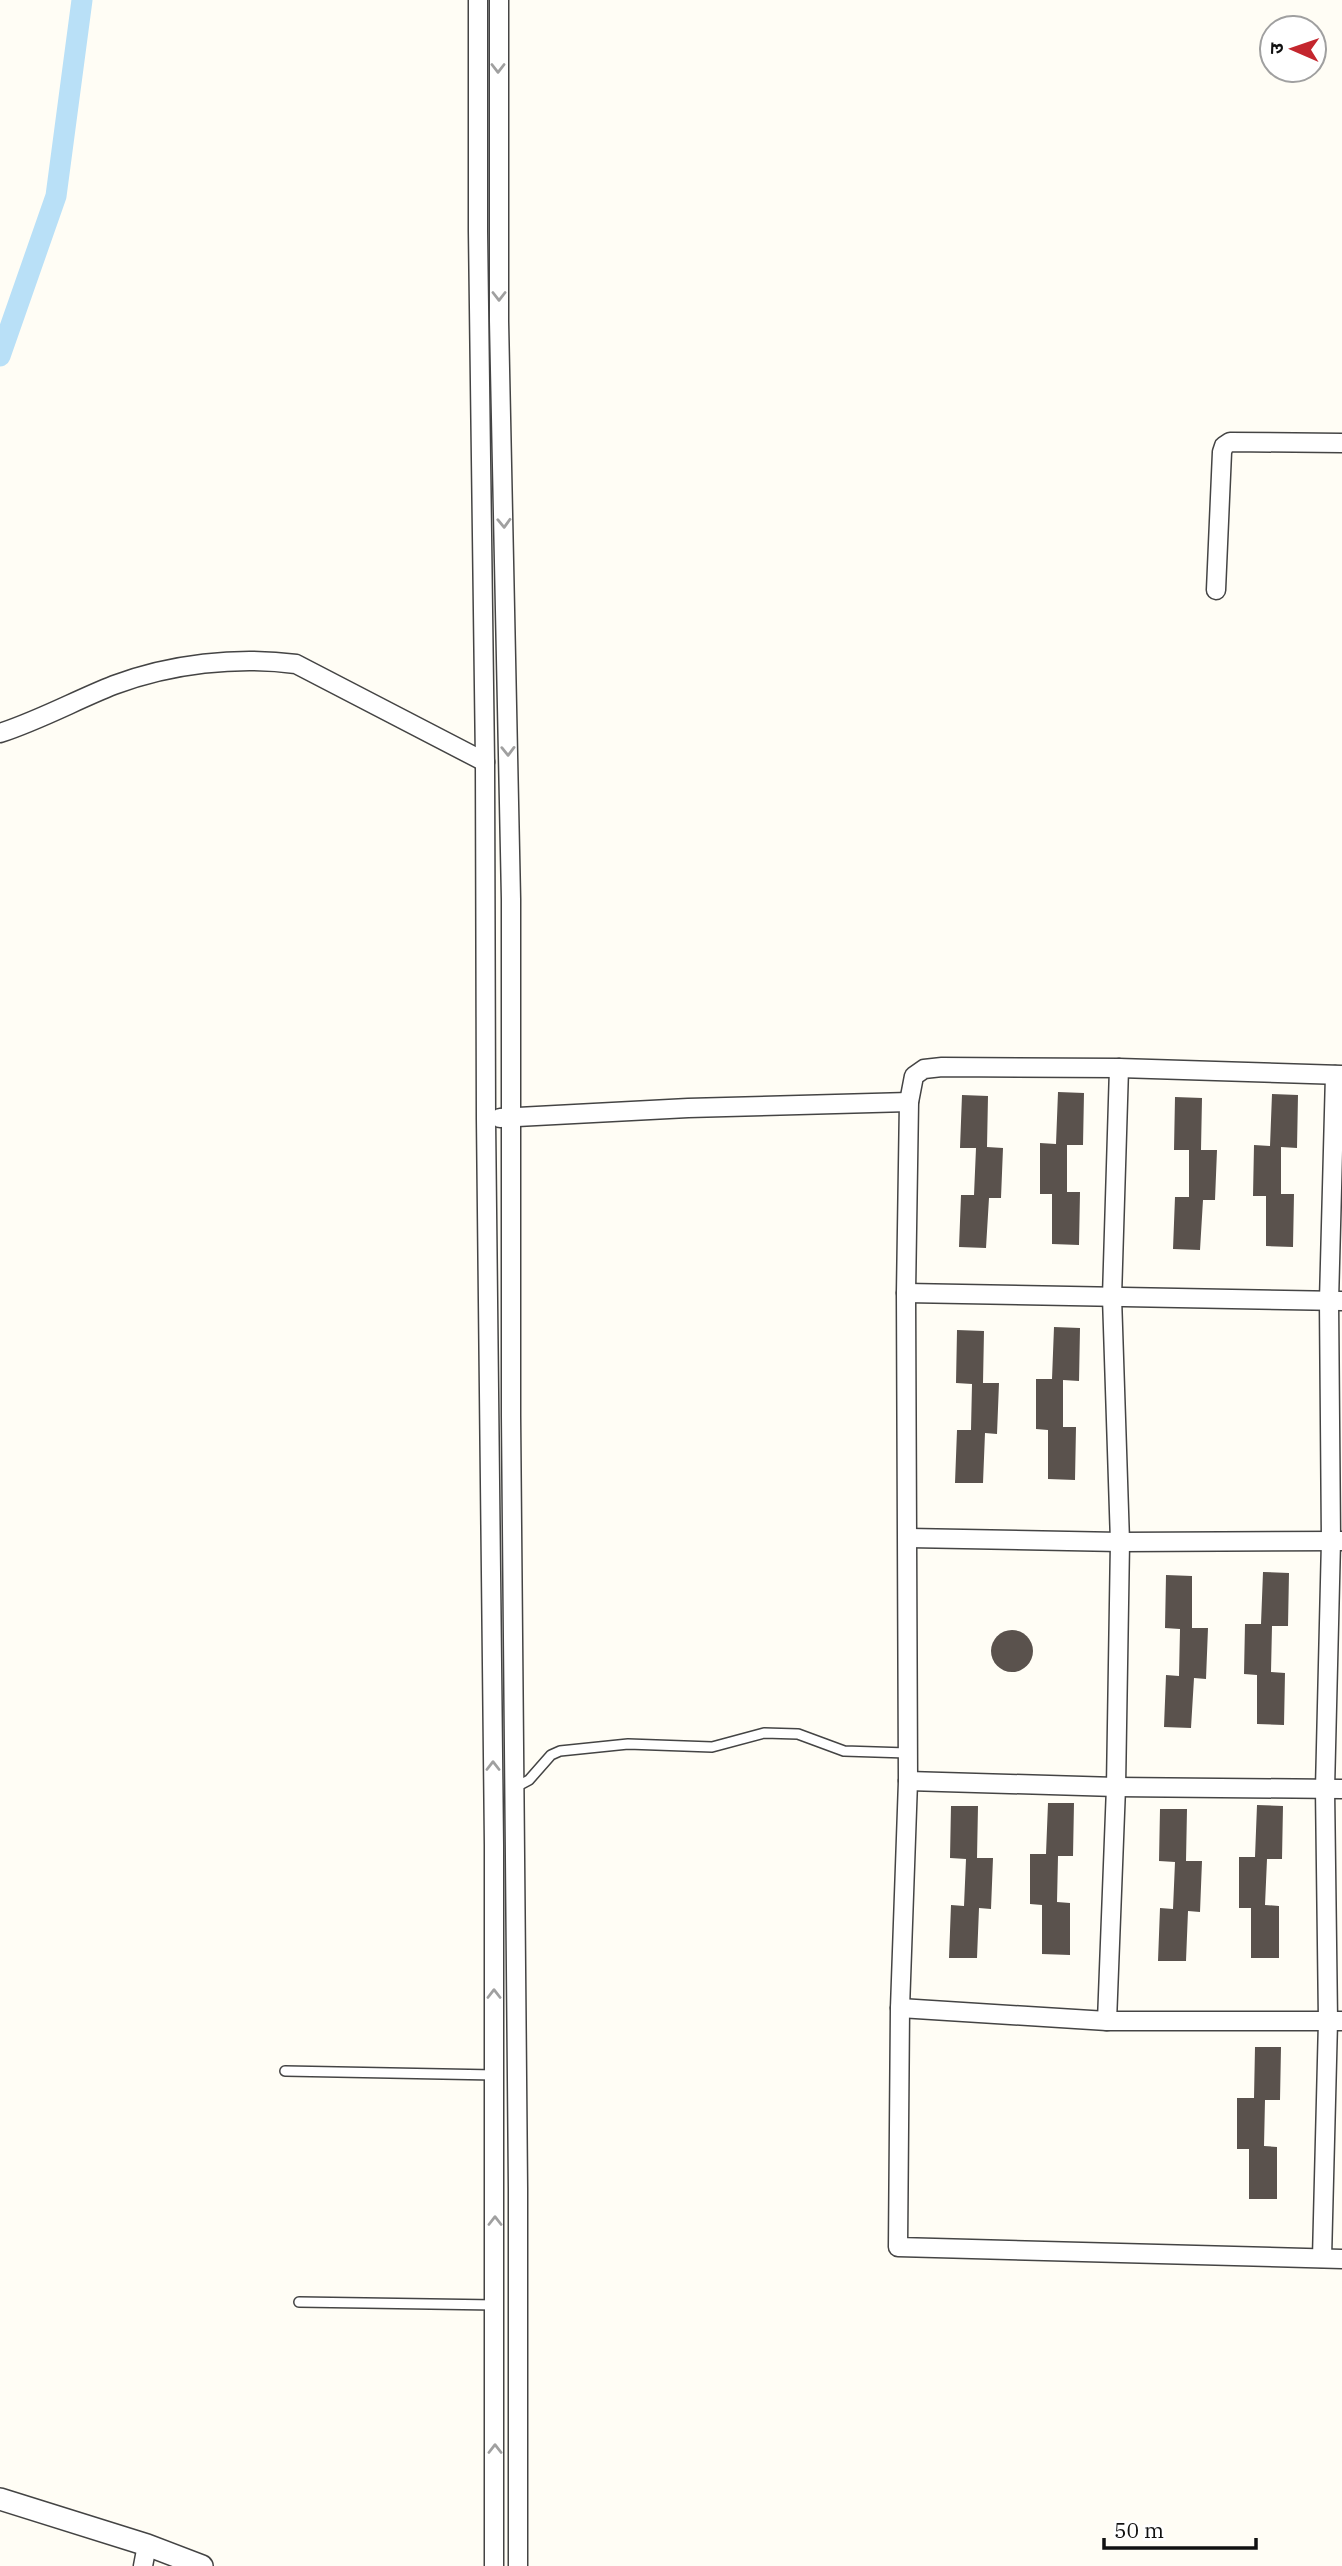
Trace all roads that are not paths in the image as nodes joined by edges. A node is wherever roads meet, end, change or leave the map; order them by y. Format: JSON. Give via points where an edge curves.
{"nodes":[{"id":1,"x":478,"y":0,"type":"edge"},
{"id":2,"x":499,"y":0,"type":"edge"},
{"id":3,"x":1342,"y":443,"type":"edge"},
{"id":4,"x":1216,"y":590,"type":"dead end"},
{"id":5,"x":0,"y":733,"type":"edge"},
{"id":6,"x":485,"y":762,"type":"junction"},
{"id":7,"x":1119,"y":1068,"type":"junction"},
{"id":8,"x":1339,"y":1075,"type":"edge"},
{"id":9,"x":909,"y":1102,"type":"junction"},
{"id":10,"x":512,"y":1116,"type":"junction"},
{"id":11,"x":486,"y":1119,"type":"junction"},
{"id":12,"x":906,"y":1293,"type":"junction"},
{"id":13,"x":1112,"y":1297,"type":"junction"},
{"id":14,"x":1336,"y":1301,"type":"edge"},
{"id":15,"x":909,"y":1538,"type":"junction"},
{"id":16,"x":1337,"y":1541,"type":"edge"},
{"id":17,"x":1120,"y":1542,"type":"junction"},
{"id":18,"x":907,"y":1753,"type":"junction"},
{"id":19,"x":908,"y":1781,"type":"junction"},
{"id":20,"x":1116,"y":1787,"type":"junction"},
{"id":21,"x":514,"y":1788,"type":"junction"},
{"id":22,"x":1334,"y":1789,"type":"edge"},
{"id":23,"x":900,"y":2008,"type":"junction"},
{"id":24,"x":1107,"y":2021,"type":"junction"},
{"id":25,"x":1335,"y":2021,"type":"edge"},
{"id":26,"x":285,"y":2071,"type":"dead end"},
{"id":27,"x":495,"y":2075,"type":"junction"},
{"id":28,"x":1322,"y":2258,"type":"junction"},
{"id":29,"x":1342,"y":2259,"type":"edge"},
{"id":30,"x":299,"y":2302,"type":"dead end"},
{"id":31,"x":496,"y":2305,"type":"junction"},
{"id":32,"x":517,"y":2498,"type":"junction"},
{"id":33,"x":0,"y":2499,"type":"edge"},
{"id":34,"x":495,"y":2499,"type":"junction"},
{"id":35,"x":145,"y":2555,"type":"edge"},
{"id":36,"x":202,"y":2566,"type":"edge"},
{"id":37,"x":494,"y":2566,"type":"edge"},
{"id":38,"x":518,"y":2566,"type":"edge"}],
"edges":[{"from":1,"to":6,"type":"street"},
{"from":2,"to":10,"type":"street","one_way":true,"via":[[499,308]]},
{"from":3,"to":4,"type":"street","via":[[1224,446]]},
{"from":5,"to":6,"type":"street","via":[[161,671],[269,660],[296,664]]},
{"from":6,"to":11,"type":"street"},
{"from":7,"to":8,"type":"street"},
{"from":7,"to":9,"type":"street","via":[[925,1069],[914,1076]]},
{"from":7,"to":13,"type":"street"},
{"from":8,"to":14,"type":"street"},
{"from":9,"to":10,"type":"street"},
{"from":9,"to":12,"type":"street"},
{"from":10,"to":11,"type":"street"},
{"from":10,"to":21,"type":"street"},
{"from":27,"to":11,"type":"street","one_way":true},
{"from":12,"to":13,"type":"street"},
{"from":12,"to":15,"type":"street"},
{"from":13,"to":14,"type":"street"},
{"from":13,"to":17,"type":"street"},
{"from":14,"to":16,"type":"street"},
{"from":15,"to":17,"type":"street"},
{"from":15,"to":18,"type":"street"},
{"from":16,"to":17,"type":"street"},
{"from":16,"to":22,"type":"street"},
{"from":17,"to":20,"type":"street"},
{"from":18,"to":19,"type":"street"},
{"from":18,"to":21,"type":"lane","via":[[844,1751],[798,1734],[776,1733],[712,1747],[628,1744],[561,1751]]},
{"from":19,"to":20,"type":"street"},
{"from":19,"to":23,"type":"street"},
{"from":20,"to":22,"type":"street"},
{"from":20,"to":24,"type":"street"},
{"from":21,"to":32,"type":"street"},
{"from":22,"to":25,"type":"street"},
{"from":23,"to":24,"type":"street"},
{"from":23,"to":28,"type":"street","via":[[898,2247]]},
{"from":24,"to":25,"type":"street"},
{"from":25,"to":28,"type":"street"},
{"from":26,"to":27,"type":"lane"},
{"from":31,"to":27,"type":"street","one_way":true},
{"from":28,"to":29,"type":"street"},
{"from":30,"to":31,"type":"lane"},
{"from":34,"to":31,"type":"street","one_way":true},
{"from":32,"to":34,"type":"street"},
{"from":32,"to":38,"type":"street"},
{"from":33,"to":35,"type":"street"},
{"from":34,"to":37,"type":"street"},
{"from":35,"to":36,"type":"street"}]}
